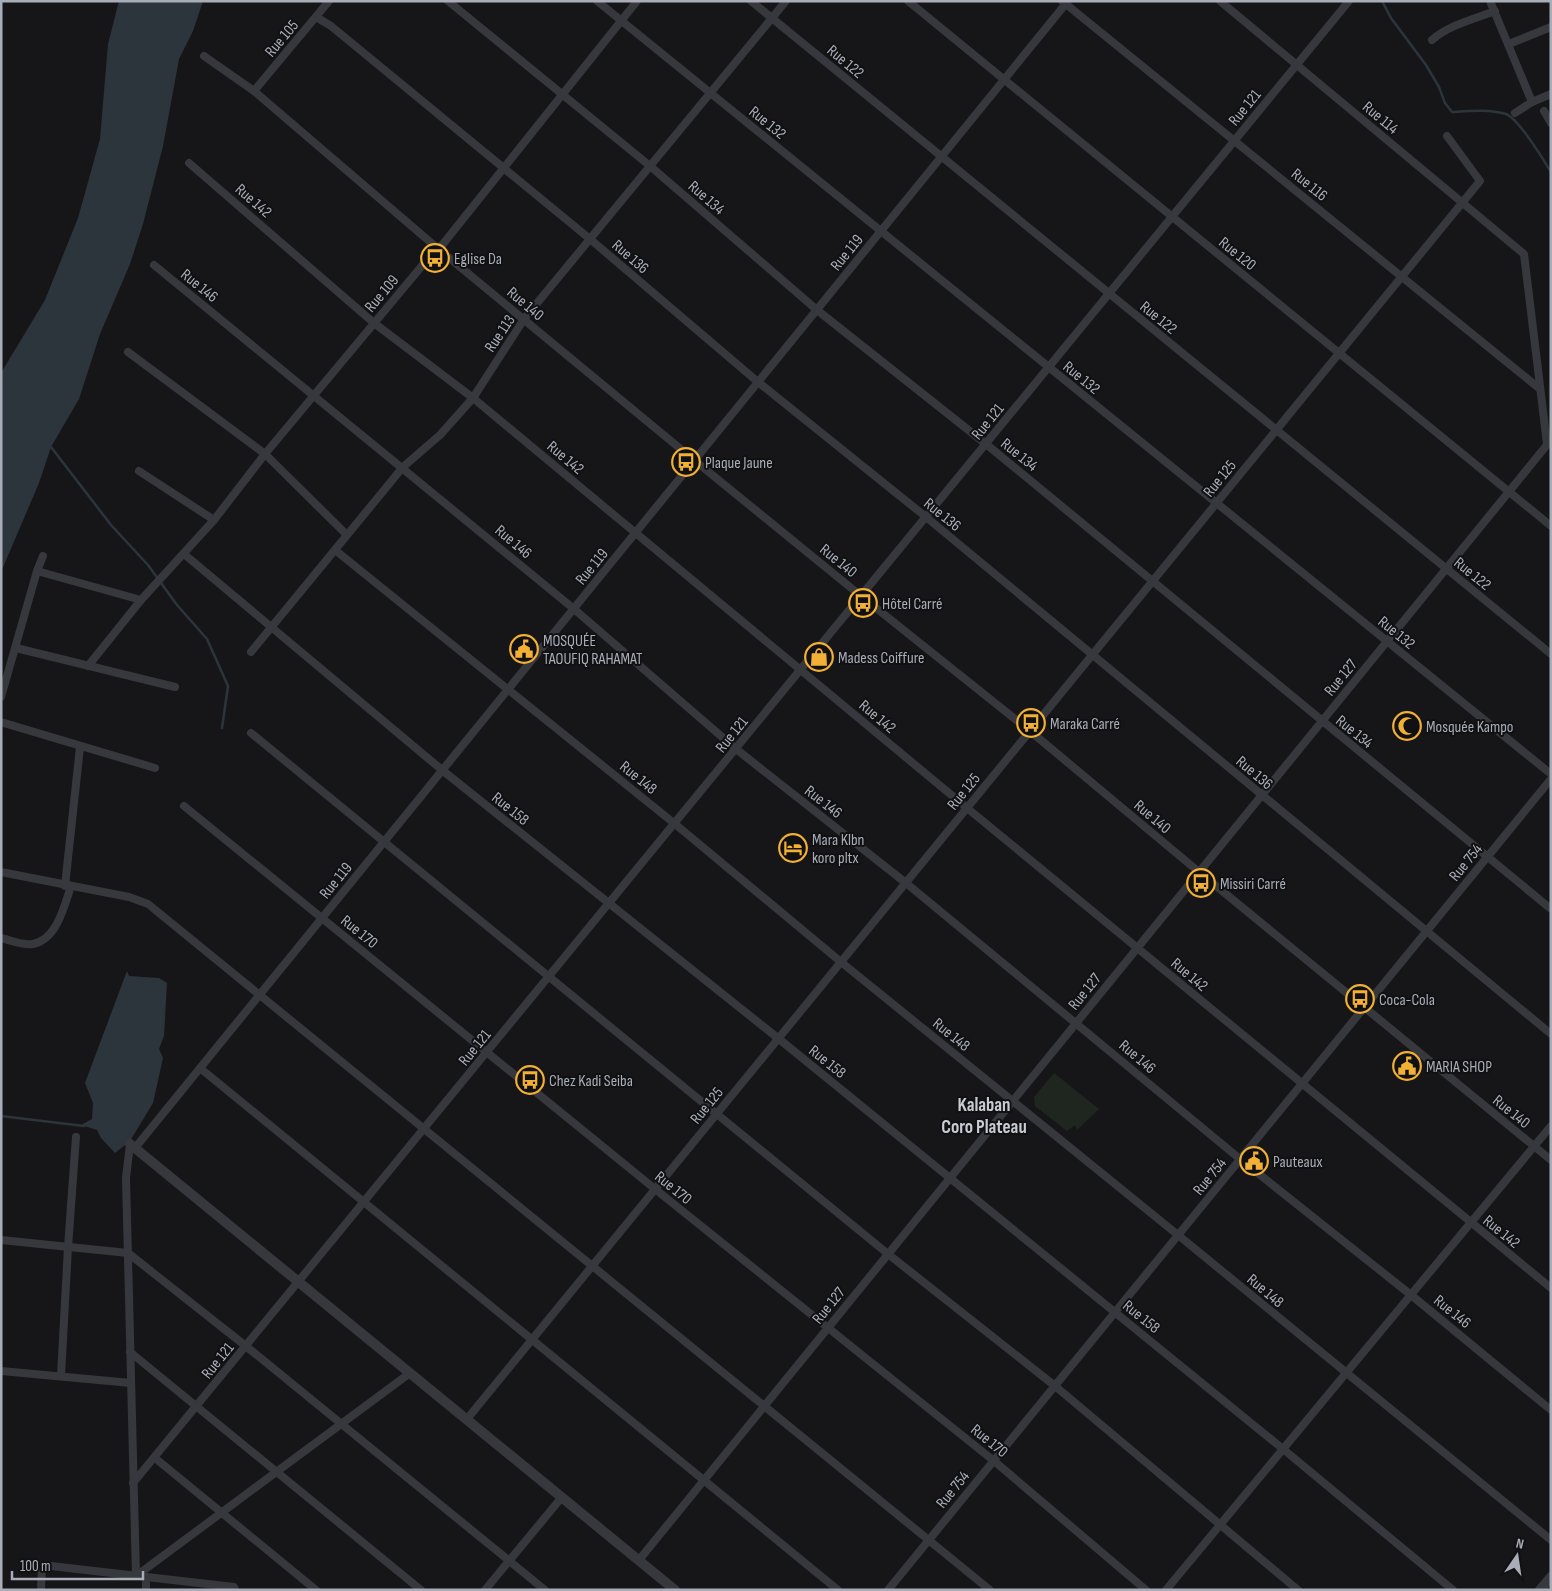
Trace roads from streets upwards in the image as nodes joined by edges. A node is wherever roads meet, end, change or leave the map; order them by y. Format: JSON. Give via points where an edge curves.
{"nodes":[{"id":1,"x":329,"y":1,"type":"edge"},
{"id":2,"x":448,"y":1,"type":"edge"},
{"id":3,"x":597,"y":1,"type":"edge"},
{"id":4,"x":638,"y":1,"type":"edge"},
{"id":5,"x":751,"y":1,"type":"edge"},
{"id":6,"x":786,"y":1,"type":"edge"},
{"id":7,"x":908,"y":1,"type":"edge"},
{"id":8,"x":1220,"y":1,"type":"edge"},
{"id":9,"x":1348,"y":1,"type":"edge"},
{"id":10,"x":1490,"y":1,"type":"edge"},
{"id":11,"x":1065,"y":2,"type":"edge"},
{"id":12,"x":1494,"y":11,"type":"junction"},
{"id":13,"x":316,"y":16,"type":"junction"},
{"id":14,"x":772,"y":18,"type":"junction"},
{"id":15,"x":621,"y":21,"type":"junction"},
{"id":16,"x":1551,"y":26,"type":"edge"},
{"id":17,"x":1432,"y":40,"type":"dead end"},
{"id":18,"x":1509,"y":44,"type":"junction"},
{"id":19,"x":204,"y":56,"type":"dead end"},
{"id":20,"x":1297,"y":65,"type":"junction"},
{"id":21,"x":1004,"y":80,"type":"junction"},
{"id":22,"x":254,"y":92,"type":"junction"},
{"id":23,"x":710,"y":93,"type":"junction"},
{"id":24,"x":562,"y":94,"type":"junction"},
{"id":25,"x":1551,"y":94,"type":"edge"},
{"id":26,"x":1532,"y":102,"type":"junction"},
{"id":27,"x":1544,"y":111,"type":"dead end"},
{"id":28,"x":1515,"y":113,"type":"dead end"},
{"id":29,"x":1551,"y":123,"type":"edge"},
{"id":30,"x":1447,"y":136,"type":"dead end"},
{"id":31,"x":1234,"y":141,"type":"junction"},
{"id":32,"x":941,"y":157,"type":"junction"},
{"id":33,"x":189,"y":163,"type":"dead end"},
{"id":34,"x":650,"y":166,"type":"junction"},
{"id":35,"x":504,"y":169,"type":"junction"},
{"id":36,"x":1462,"y":202,"type":"junction"},
{"id":37,"x":1172,"y":217,"type":"junction"},
{"id":38,"x":881,"y":231,"type":"junction"},
{"id":39,"x":590,"y":239,"type":"junction"},
{"id":40,"x":439,"y":249,"type":"junction"},
{"id":41,"x":154,"y":265,"type":"dead end"},
{"id":42,"x":1402,"y":276,"type":"junction"},
{"id":43,"x":1109,"y":294,"type":"junction"},
{"id":44,"x":817,"y":310,"type":"junction"},
{"id":45,"x":524,"y":320,"type":"junction"},
{"id":46,"x":374,"y":323,"type":"junction"},
{"id":47,"x":128,"y":352,"type":"dead end"},
{"id":48,"x":1339,"y":353,"type":"junction"},
{"id":49,"x":1049,"y":367,"type":"junction"},
{"id":50,"x":758,"y":382,"type":"junction"},
{"id":51,"x":1540,"y":389,"type":"junction"},
{"id":52,"x":314,"y":396,"type":"junction"},
{"id":53,"x":473,"y":398,"type":"junction"},
{"id":54,"x":1276,"y":430,"type":"junction"},
{"id":55,"x":1549,"y":442,"type":"edge"},
{"id":56,"x":986,"y":444,"type":"junction"},
{"id":57,"x":265,"y":454,"type":"junction"},
{"id":58,"x":694,"y":460,"type":"junction"},
{"id":59,"x":403,"y":467,"type":"junction"},
{"id":60,"x":139,"y":471,"type":"dead end"},
{"id":61,"x":1509,"y":492,"type":"junction"},
{"id":62,"x":1216,"y":503,"type":"junction"},
{"id":63,"x":926,"y":517,"type":"junction"},
{"id":64,"x":214,"y":520,"type":"junction"},
{"id":65,"x":1551,"y":526,"type":"edge"},
{"id":66,"x":636,"y":532,"type":"junction"},
{"id":67,"x":347,"y":535,"type":"junction"},
{"id":68,"x":335,"y":550,"type":"junction"},
{"id":69,"x":184,"y":554,"type":"junction"},
{"id":70,"x":43,"y":556,"type":"dead end"},
{"id":71,"x":1445,"y":569,"type":"junction"},
{"id":72,"x":37,"y":571,"type":"junction"},
{"id":73,"x":1152,"y":581,"type":"junction"},
{"id":74,"x":861,"y":596,"type":"junction"},
{"id":75,"x":141,"y":600,"type":"junction"},
{"id":76,"x":574,"y":609,"type":"junction"},
{"id":77,"x":271,"y":627,"type":"junction"},
{"id":78,"x":1387,"y":641,"type":"junction"},
{"id":79,"x":16,"y":648,"type":"junction"},
{"id":80,"x":251,"y":652,"type":"dead end"},
{"id":81,"x":1551,"y":654,"type":"edge"},
{"id":82,"x":1092,"y":655,"type":"junction"},
{"id":83,"x":88,"y":666,"type":"junction"},
{"id":84,"x":801,"y":669,"type":"junction"},
{"id":85,"x":175,"y":687,"type":"dead end"},
{"id":86,"x":508,"y":690,"type":"junction"},
{"id":87,"x":1,"y":697,"type":"edge"},
{"id":88,"x":1322,"y":721,"type":"junction"},
{"id":89,"x":1,"y":722,"type":"edge"},
{"id":90,"x":1030,"y":731,"type":"junction"},
{"id":91,"x":252,"y":733,"type":"dead end"},
{"id":92,"x":80,"y":747,"type":"junction"},
{"id":93,"x":736,"y":749,"type":"junction"},
{"id":94,"x":155,"y":768,"type":"dead end"},
{"id":95,"x":442,"y":770,"type":"junction"},
{"id":96,"x":1551,"y":774,"type":"edge"},
{"id":97,"x":1551,"y":779,"type":"edge"},
{"id":98,"x":1262,"y":795,"type":"junction"},
{"id":99,"x":184,"y":806,"type":"dead end"},
{"id":100,"x":967,"y":808,"type":"junction"},
{"id":101,"x":675,"y":824,"type":"junction"},
{"id":102,"x":384,"y":841,"type":"junction"},
{"id":103,"x":1488,"y":856,"type":"junction"},
{"id":104,"x":1,"y":872,"type":"edge"},
{"id":105,"x":1199,"y":872,"type":"junction"},
{"id":106,"x":906,"y":883,"type":"junction"},
{"id":107,"x":68,"y":886,"type":"junction"},
{"id":108,"x":608,"y":905,"type":"junction"},
{"id":109,"x":1551,"y":909,"type":"edge"},
{"id":110,"x":322,"y":918,"type":"junction"},
{"id":111,"x":1426,"y":931,"type":"junction"},
{"id":112,"x":1,"y":938,"type":"edge"},
{"id":113,"x":1137,"y":948,"type":"junction"},
{"id":114,"x":841,"y":962,"type":"junction"},
{"id":115,"x":549,"y":977,"type":"junction"},
{"id":116,"x":259,"y":995,"type":"junction"},
{"id":117,"x":1364,"y":1008,"type":"junction"},
{"id":118,"x":1076,"y":1023,"type":"junction"},
{"id":119,"x":1551,"y":1034,"type":"edge"},
{"id":120,"x":779,"y":1039,"type":"junction"},
{"id":121,"x":487,"y":1053,"type":"junction"},
{"id":122,"x":200,"y":1068,"type":"junction"},
{"id":123,"x":1302,"y":1084,"type":"junction"},
{"id":124,"x":1012,"y":1101,"type":"junction"},
{"id":125,"x":718,"y":1113,"type":"junction"},
{"id":126,"x":1551,"y":1126,"type":"edge"},
{"id":127,"x":424,"y":1129,"type":"junction"},
{"id":128,"x":76,"y":1137,"type":"dead end"},
{"id":129,"x":132,"y":1146,"type":"junction"},
{"id":130,"x":1534,"y":1146,"type":"junction"},
{"id":131,"x":1240,"y":1159,"type":"junction"},
{"id":132,"x":1551,"y":1160,"type":"edge"},
{"id":133,"x":950,"y":1178,"type":"junction"},
{"id":134,"x":655,"y":1189,"type":"junction"},
{"id":135,"x":364,"y":1203,"type":"junction"},
{"id":136,"x":1470,"y":1223,"type":"junction"},
{"id":137,"x":1178,"y":1235,"type":"junction"},
{"id":138,"x":1,"y":1240,"type":"edge"},
{"id":139,"x":68,"y":1247,"type":"junction"},
{"id":140,"x":128,"y":1253,"type":"junction"},
{"id":141,"x":888,"y":1254,"type":"junction"},
{"id":142,"x":592,"y":1266,"type":"junction"},
{"id":143,"x":299,"y":1282,"type":"junction"},
{"id":144,"x":1551,"y":1288,"type":"edge"},
{"id":145,"x":1411,"y":1295,"type":"junction"},
{"id":146,"x":1115,"y":1312,"type":"junction"},
{"id":147,"x":828,"y":1328,"type":"junction"},
{"id":148,"x":532,"y":1340,"type":"junction"},
{"id":149,"x":247,"y":1347,"type":"junction"},
{"id":150,"x":130,"y":1352,"type":"junction"},
{"id":151,"x":1,"y":1370,"type":"edge"},
{"id":152,"x":410,"y":1373,"type":"junction"},
{"id":153,"x":1346,"y":1373,"type":"junction"},
{"id":154,"x":61,"y":1376,"type":"junction"},
{"id":155,"x":131,"y":1383,"type":"junction"},
{"id":156,"x":1055,"y":1386,"type":"junction"},
{"id":157,"x":764,"y":1406,"type":"junction"},
{"id":158,"x":197,"y":1407,"type":"junction"},
{"id":159,"x":1551,"y":1410,"type":"edge"},
{"id":160,"x":467,"y":1419,"type":"junction"},
{"id":161,"x":341,"y":1424,"type":"junction"},
{"id":162,"x":1283,"y":1448,"type":"junction"},
{"id":163,"x":155,"y":1458,"type":"junction"},
{"id":164,"x":994,"y":1461,"type":"junction"},
{"id":165,"x":276,"y":1472,"type":"junction"},
{"id":166,"x":704,"y":1480,"type":"junction"},
{"id":167,"x":133,"y":1483,"type":"junction"},
{"id":168,"x":562,"y":1497,"type":"junction"},
{"id":169,"x":222,"y":1512,"type":"junction"},
{"id":170,"x":1219,"y":1525,"type":"junction"},
{"id":171,"x":929,"y":1540,"type":"junction"},
{"id":172,"x":1551,"y":1540,"type":"edge"},
{"id":173,"x":509,"y":1560,"type":"junction"},
{"id":174,"x":639,"y":1560,"type":"junction"},
{"id":175,"x":136,"y":1576,"type":"junction"},
{"id":176,"x":146,"y":1577,"type":"junction"},
{"id":177,"x":1551,"y":1577,"type":"edge"},
{"id":178,"x":41,"y":1590,"type":"edge"},
{"id":179,"x":146,"y":1590,"type":"edge"},
{"id":180,"x":235,"y":1590,"type":"edge"},
{"id":181,"x":316,"y":1590,"type":"edge"},
{"id":182,"x":421,"y":1590,"type":"edge"},
{"id":183,"x":485,"y":1590,"type":"edge"},
{"id":184,"x":545,"y":1590,"type":"edge"},
{"id":185,"x":675,"y":1590,"type":"edge"},
{"id":186,"x":838,"y":1590,"type":"edge"},
{"id":187,"x":888,"y":1590,"type":"edge"},
{"id":188,"x":990,"y":1590,"type":"edge"},
{"id":189,"x":1146,"y":1590,"type":"edge"},
{"id":190,"x":1166,"y":1590,"type":"edge"},
{"id":191,"x":1298,"y":1590,"type":"edge"},
{"id":192,"x":1453,"y":1590,"type":"edge"},
{"id":193,"x":1540,"y":1590,"type":"edge"}],
"edges":[{"from":1,"to":13,"type":"street","name":"Rue 105"},
{"from":2,"to":24,"type":"street","name":"Rue 134"},
{"from":3,"to":15,"type":"street","name":"Rue 132"},
{"from":4,"to":15,"type":"street","name":"Rue 109"},
{"from":5,"to":14,"type":"street","name":"Rue 122"},
{"from":6,"to":14,"type":"street","name":"Rue 113"},
{"from":7,"to":21,"type":"street","name":"Rue 120"},
{"from":8,"to":20,"type":"street","name":"Rue 114"},
{"from":9,"to":20,"type":"street","name":"Rue 121"},
{"from":10,"to":12,"type":"street"},
{"from":11,"to":21,"type":"street","name":"Rue 119"},
{"from":11,"to":31,"type":"street","name":"Rue 116"},
{"from":12,"to":17,"type":"street","via":[[1453,27]]},
{"from":12,"to":18,"type":"street"},
{"from":13,"to":22,"type":"street","name":"Rue 105"},
{"from":13,"to":35,"type":"street","name":"Rue 136"},
{"from":14,"to":23,"type":"street","name":"Rue 113"},
{"from":14,"to":32,"type":"street","name":"Rue 122"},
{"from":15,"to":23,"type":"street","name":"Rue 132"},
{"from":15,"to":24,"type":"street","name":"Rue 109"},
{"from":16,"to":18,"type":"street"},
{"from":18,"to":26,"type":"street"},
{"from":19,"to":22,"type":"street","name":"Rue 140"},
{"from":20,"to":31,"type":"street","name":"Rue 121"},
{"from":20,"to":36,"type":"street","name":"Rue 114"},
{"from":21,"to":32,"type":"street","name":"Rue 119"},
{"from":21,"to":37,"type":"street","name":"Rue 120"},
{"from":22,"to":40,"type":"street","name":"Rue 140"},
{"from":23,"to":34,"type":"street","name":"Rue 113"},
{"from":23,"to":38,"type":"street","name":"Rue 132"},
{"from":24,"to":34,"type":"street","name":"Rue 134"},
{"from":24,"to":35,"type":"street","name":"Rue 109"},
{"from":25,"to":26,"type":"street"},
{"from":26,"to":28,"type":"street"},
{"from":27,"to":29,"type":"street"},
{"from":30,"to":36,"type":"street","name":"Rue 125","via":[[1480,181]]},
{"from":31,"to":37,"type":"street","name":"Rue 121"},
{"from":31,"to":42,"type":"street","name":"Rue 116"},
{"from":32,"to":38,"type":"street","name":"Rue 119"},
{"from":32,"to":43,"type":"street","name":"Rue 122"},
{"from":33,"to":46,"type":"street","name":"Rue 142"},
{"from":34,"to":39,"type":"street","name":"Rue 113"},
{"from":34,"to":44,"type":"street","name":"Rue 134"},
{"from":35,"to":39,"type":"street","name":"Rue 136"},
{"from":35,"to":40,"type":"street","name":"Rue 109"},
{"from":36,"to":42,"type":"street","name":"Rue 125"},
{"from":36,"to":51,"type":"street","name":"Rue 114","via":[[1524,254]]},
{"from":37,"to":43,"type":"street","name":"Rue 121"},
{"from":37,"to":48,"type":"street","name":"Rue 120"},
{"from":38,"to":44,"type":"street","name":"Rue 119"},
{"from":38,"to":49,"type":"street","name":"Rue 132"},
{"from":39,"to":45,"type":"street","name":"Rue 113"},
{"from":39,"to":50,"type":"street","name":"Rue 136"},
{"from":40,"to":45,"type":"street","name":"Rue 140"},
{"from":40,"to":46,"type":"street","name":"Rue 109"},
{"from":41,"to":52,"type":"street","name":"Rue 146"},
{"from":42,"to":48,"type":"street","name":"Rue 125"},
{"from":42,"to":51,"type":"street","name":"Rue 116"},
{"from":43,"to":49,"type":"street","name":"Rue 121"},
{"from":43,"to":54,"type":"street","name":"Rue 122"},
{"from":44,"to":50,"type":"street","name":"Rue 119"},
{"from":44,"to":56,"type":"street","name":"Rue 134"},
{"from":45,"to":53,"type":"street","name":"Rue 113"},
{"from":45,"to":58,"type":"street","name":"Rue 140"},
{"from":46,"to":52,"type":"street","name":"Rue 109"},
{"from":46,"to":53,"type":"street","name":"Rue 142"},
{"from":47,"to":57,"type":"street"},
{"from":48,"to":54,"type":"street","name":"Rue 125"},
{"from":48,"to":61,"type":"street","name":"Rue 120"},
{"from":49,"to":56,"type":"street","name":"Rue 121"},
{"from":49,"to":62,"type":"street","name":"Rue 132"},
{"from":50,"to":58,"type":"street","name":"Rue 119"},
{"from":50,"to":63,"type":"street","name":"Rue 136"},
{"from":51,"to":55,"type":"street"},
{"from":52,"to":57,"type":"street","name":"Rue 109"},
{"from":52,"to":59,"type":"street","name":"Rue 146"},
{"from":53,"to":59,"type":"street","name":"Rue 113","via":[[440,435]]},
{"from":53,"to":66,"type":"street","name":"Rue 142"},
{"from":54,"to":62,"type":"street","name":"Rue 125"},
{"from":54,"to":71,"type":"street","name":"Rue 122"},
{"from":55,"to":61,"type":"street","name":"Rue 127"},
{"from":56,"to":63,"type":"street","name":"Rue 121"},
{"from":56,"to":73,"type":"street","name":"Rue 134"},
{"from":57,"to":64,"type":"street","name":"Rue 109"},
{"from":57,"to":67,"type":"street"},
{"from":58,"to":66,"type":"street","name":"Rue 119"},
{"from":58,"to":74,"type":"street","name":"Rue 140"},
{"from":59,"to":67,"type":"street","name":"Rue 113"},
{"from":59,"to":76,"type":"street","name":"Rue 146"},
{"from":60,"to":64,"type":"street"},
{"from":61,"to":65,"type":"street","name":"Rue 120"},
{"from":61,"to":71,"type":"street","name":"Rue 127"},
{"from":62,"to":73,"type":"street","name":"Rue 125"},
{"from":62,"to":78,"type":"street","name":"Rue 132"},
{"from":63,"to":74,"type":"street","name":"Rue 121"},
{"from":63,"to":82,"type":"street","name":"Rue 136"},
{"from":64,"to":69,"type":"street","name":"Rue 109"},
{"from":66,"to":76,"type":"street","name":"Rue 119"},
{"from":66,"to":84,"type":"street","name":"Rue 142"},
{"from":67,"to":68,"type":"street","name":"Rue 113"},
{"from":68,"to":77,"type":"street","name":"Rue 113"},
{"from":68,"to":86,"type":"street","name":"Rue 148"},
{"from":69,"to":75,"type":"street","name":"Rue 109"},
{"from":69,"to":77,"type":"street","name":"Rue 158"},
{"from":70,"to":72,"type":"street"},
{"from":71,"to":78,"type":"street","name":"Rue 127"},
{"from":71,"to":81,"type":"street","name":"Rue 122"},
{"from":72,"to":75,"type":"street"},
{"from":72,"to":79,"type":"street"},
{"from":73,"to":82,"type":"street","name":"Rue 125"},
{"from":73,"to":88,"type":"street","name":"Rue 134"},
{"from":74,"to":84,"type":"street","name":"Rue 121"},
{"from":74,"to":90,"type":"street","name":"Rue 140"},
{"from":75,"to":83,"type":"street","name":"Rue 109"},
{"from":76,"to":86,"type":"street","name":"Rue 119"},
{"from":76,"to":93,"type":"street","name":"Rue 146"},
{"from":77,"to":80,"type":"street","name":"Rue 113"},
{"from":77,"to":95,"type":"street","name":"Rue 158"},
{"from":78,"to":88,"type":"street","name":"Rue 127"},
{"from":78,"to":96,"type":"street","name":"Rue 132"},
{"from":79,"to":83,"type":"street"},
{"from":79,"to":87,"type":"street"},
{"from":82,"to":90,"type":"street","name":"Rue 125"},
{"from":82,"to":98,"type":"street","name":"Rue 136"},
{"from":83,"to":85,"type":"street"},
{"from":84,"to":93,"type":"street","name":"Rue 121"},
{"from":84,"to":100,"type":"street","name":"Rue 142"},
{"from":86,"to":95,"type":"street","name":"Rue 119"},
{"from":86,"to":101,"type":"street","name":"Rue 148"},
{"from":88,"to":98,"type":"street","name":"Rue 127"},
{"from":88,"to":103,"type":"street","name":"Rue 134"},
{"from":89,"to":92,"type":"street"},
{"from":90,"to":100,"type":"street","name":"Rue 125"},
{"from":90,"to":105,"type":"street","name":"Rue 140"},
{"from":91,"to":102,"type":"street"},
{"from":92,"to":94,"type":"street"},
{"from":92,"to":107,"type":"street"},
{"from":93,"to":101,"type":"street","name":"Rue 121"},
{"from":93,"to":106,"type":"street","name":"Rue 146"},
{"from":95,"to":102,"type":"street","name":"Rue 119"},
{"from":95,"to":108,"type":"street","name":"Rue 158"},
{"from":97,"to":103,"type":"street","name":"Rue 754"},
{"from":98,"to":105,"type":"street","name":"Rue 127"},
{"from":98,"to":111,"type":"street","name":"Rue 136"},
{"from":99,"to":110,"type":"street","name":"Rue 170"},
{"from":100,"to":106,"type":"street","name":"Rue 125"},
{"from":100,"to":113,"type":"street","name":"Rue 142"},
{"from":101,"to":108,"type":"street","name":"Rue 121"},
{"from":101,"to":114,"type":"street","name":"Rue 148"},
{"from":102,"to":110,"type":"street","name":"Rue 119"},
{"from":102,"to":115,"type":"street"},
{"from":103,"to":109,"type":"street","name":"Rue 134"},
{"from":103,"to":111,"type":"street","name":"Rue 754"},
{"from":104,"to":107,"type":"street"},
{"from":105,"to":113,"type":"street","name":"Rue 127"},
{"from":105,"to":117,"type":"street","name":"Rue 140"},
{"from":106,"to":114,"type":"street","name":"Rue 125"},
{"from":106,"to":118,"type":"street","name":"Rue 146"},
{"from":107,"to":112,"type":"street","via":[[52,932],[43,939],[32,944]]},
{"from":107,"to":116,"type":"street","via":[[129,897],[148,904]]},
{"from":108,"to":115,"type":"street","name":"Rue 121"},
{"from":108,"to":120,"type":"street","name":"Rue 158"},
{"from":110,"to":116,"type":"street","name":"Rue 119"},
{"from":110,"to":121,"type":"street","name":"Rue 170"},
{"from":111,"to":117,"type":"street","name":"Rue 754"},
{"from":111,"to":119,"type":"street","name":"Rue 136"},
{"from":113,"to":118,"type":"street","name":"Rue 127"},
{"from":113,"to":123,"type":"street","name":"Rue 142"},
{"from":114,"to":120,"type":"street","name":"Rue 125"},
{"from":114,"to":124,"type":"street","name":"Rue 148"},
{"from":115,"to":121,"type":"street","name":"Rue 121"},
{"from":115,"to":125,"type":"street"},
{"from":116,"to":122,"type":"street","name":"Rue 119"},
{"from":116,"to":127,"type":"street"},
{"from":117,"to":123,"type":"street","name":"Rue 754"},
{"from":117,"to":130,"type":"street","name":"Rue 140"},
{"from":118,"to":124,"type":"street","name":"Rue 127"},
{"from":118,"to":131,"type":"street","name":"Rue 146"},
{"from":120,"to":125,"type":"street","name":"Rue 125"},
{"from":120,"to":133,"type":"street","name":"Rue 158"},
{"from":121,"to":127,"type":"street","name":"Rue 121"},
{"from":121,"to":134,"type":"street","name":"Rue 170"},
{"from":122,"to":129,"type":"street","name":"Rue 119"},
{"from":122,"to":135,"type":"street"},
{"from":123,"to":131,"type":"street","name":"Rue 754"},
{"from":123,"to":136,"type":"street","name":"Rue 142"},
{"from":124,"to":133,"type":"street","name":"Rue 127"},
{"from":124,"to":137,"type":"street","name":"Rue 148"},
{"from":125,"to":134,"type":"street","name":"Rue 125"},
{"from":125,"to":141,"type":"street"},
{"from":126,"to":130,"type":"street"},
{"from":127,"to":135,"type":"street","name":"Rue 121"},
{"from":127,"to":142,"type":"street"},
{"from":128,"to":139,"type":"street"},
{"from":129,"to":140,"type":"street","via":[[126,1178]]},
{"from":129,"to":143,"type":"street"},
{"from":130,"to":132,"type":"street","name":"Rue 140"},
{"from":130,"to":136,"type":"street"},
{"from":131,"to":137,"type":"street","name":"Rue 754"},
{"from":131,"to":145,"type":"street","name":"Rue 146"},
{"from":133,"to":141,"type":"street","name":"Rue 127"},
{"from":133,"to":146,"type":"street","name":"Rue 158"},
{"from":134,"to":142,"type":"street","name":"Rue 125"},
{"from":134,"to":147,"type":"street","name":"Rue 170"},
{"from":135,"to":143,"type":"street","name":"Rue 121"},
{"from":135,"to":148,"type":"street"},
{"from":136,"to":144,"type":"street","name":"Rue 142"},
{"from":136,"to":145,"type":"street"},
{"from":137,"to":146,"type":"street","name":"Rue 754"},
{"from":137,"to":153,"type":"street","name":"Rue 148"},
{"from":138,"to":139,"type":"street"},
{"from":139,"to":140,"type":"street"},
{"from":139,"to":154,"type":"street"},
{"from":140,"to":149,"type":"street"},
{"from":140,"to":150,"type":"street"},
{"from":141,"to":147,"type":"street","name":"Rue 127"},
{"from":141,"to":156,"type":"street"},
{"from":142,"to":148,"type":"street","name":"Rue 125"},
{"from":142,"to":157,"type":"street"},
{"from":143,"to":149,"type":"street","name":"Rue 121"},
{"from":143,"to":152,"type":"street"},
{"from":145,"to":153,"type":"street"},
{"from":145,"to":159,"type":"street","name":"Rue 146"},
{"from":146,"to":156,"type":"street","name":"Rue 754"},
{"from":146,"to":162,"type":"street","name":"Rue 158"},
{"from":147,"to":157,"type":"street","name":"Rue 127"},
{"from":147,"to":164,"type":"street","name":"Rue 170"},
{"from":148,"to":160,"type":"street","name":"Rue 125"},
{"from":148,"to":166,"type":"street"},
{"from":149,"to":158,"type":"street","name":"Rue 121"},
{"from":149,"to":161,"type":"street"},
{"from":150,"to":155,"type":"street"},
{"from":150,"to":158,"type":"street"},
{"from":151,"to":154,"type":"street"},
{"from":152,"to":160,"type":"street"},
{"from":152,"to":161,"type":"street"},
{"from":153,"to":162,"type":"street"},
{"from":153,"to":172,"type":"street","name":"Rue 148"},
{"from":154,"to":155,"type":"street"},
{"from":155,"to":167,"type":"street"},
{"from":156,"to":164,"type":"street","name":"Rue 754"},
{"from":156,"to":170,"type":"street"},
{"from":157,"to":166,"type":"street","name":"Rue 127"},
{"from":157,"to":171,"type":"street"},
{"from":158,"to":163,"type":"street","name":"Rue 121"},
{"from":158,"to":165,"type":"street"},
{"from":160,"to":168,"type":"street"},
{"from":161,"to":165,"type":"street"},
{"from":161,"to":173,"type":"street"},
{"from":162,"to":170,"type":"street"},
{"from":162,"to":192,"type":"street","name":"Rue 158"},
{"from":163,"to":167,"type":"street","name":"Rue 121"},
{"from":163,"to":169,"type":"street"},
{"from":164,"to":171,"type":"street","name":"Rue 754"},
{"from":164,"to":189,"type":"street","name":"Rue 170"},
{"from":165,"to":169,"type":"street"},
{"from":165,"to":182,"type":"street"},
{"from":166,"to":174,"type":"street","name":"Rue 127"},
{"from":166,"to":186,"type":"street"},
{"from":167,"to":175,"type":"street"},
{"from":168,"to":173,"type":"street"},
{"from":168,"to":174,"type":"street"},
{"from":169,"to":175,"type":"street"},
{"from":169,"to":181,"type":"street"},
{"from":170,"to":190,"type":"street"},
{"from":170,"to":191,"type":"street"},
{"from":171,"to":187,"type":"street","name":"Rue 754"},
{"from":171,"to":188,"type":"street"},
{"from":173,"to":183,"type":"street"},
{"from":173,"to":184,"type":"street"},
{"from":174,"to":185,"type":"street"},
{"from":175,"to":176,"type":"street"},
{"from":175,"to":178,"type":"street","via":[[42,1565]]},
{"from":176,"to":179,"type":"street"},
{"from":176,"to":180,"type":"street","via":[[234,1587]]},
{"from":177,"to":193,"type":"street"}]}
